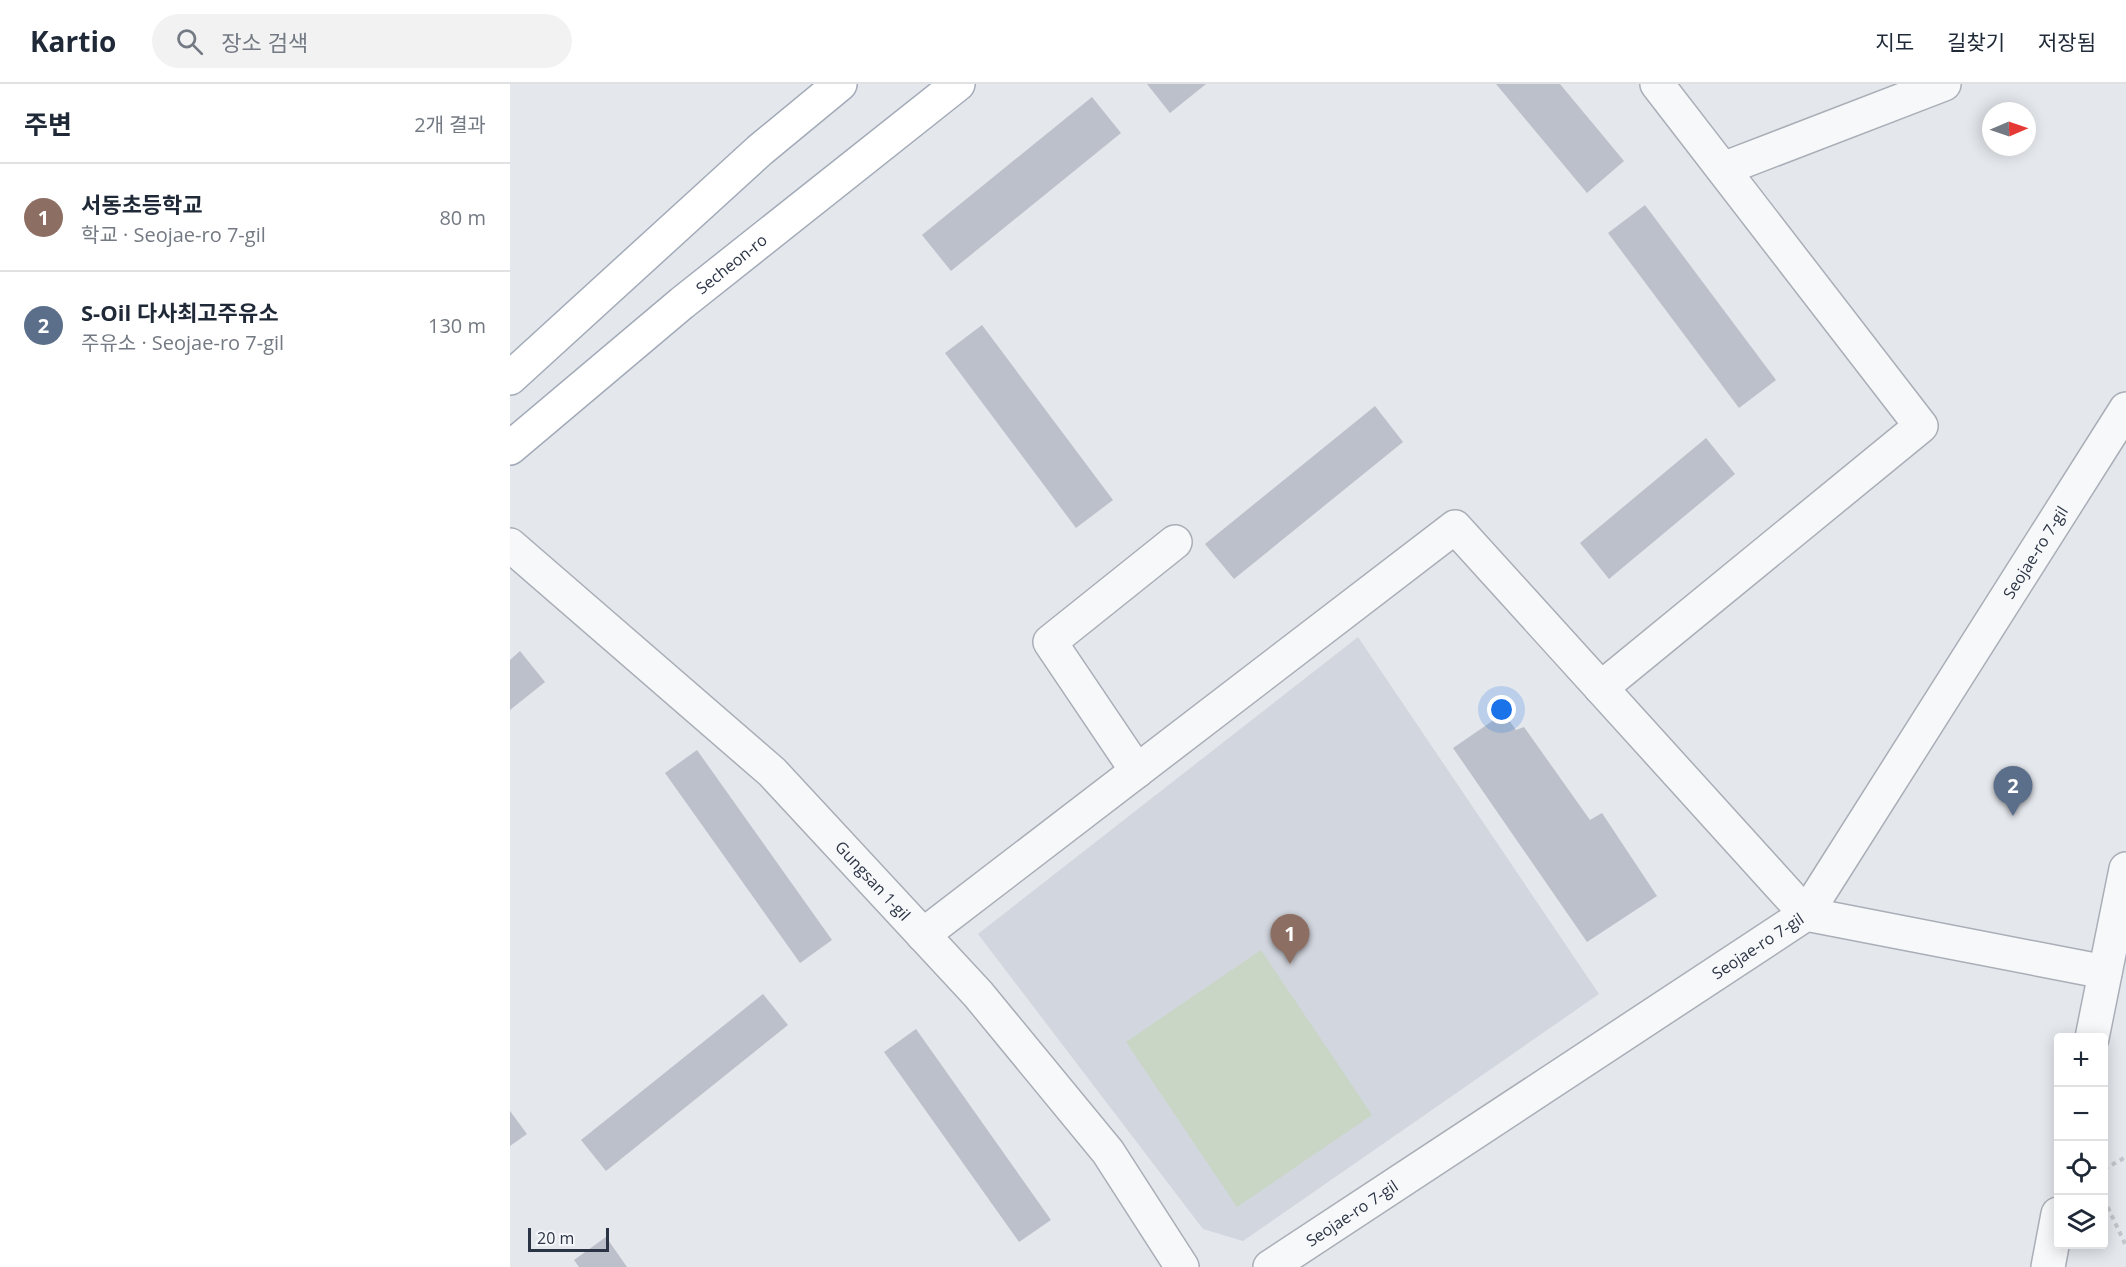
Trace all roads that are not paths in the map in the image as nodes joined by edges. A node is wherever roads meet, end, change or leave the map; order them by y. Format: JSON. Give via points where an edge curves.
{"nodes":[{"id":1,"x":840,"y":84,"type":"edge"},
{"id":2,"x":958,"y":84,"type":"edge"},
{"id":3,"x":1657,"y":84,"type":"edge"},
{"id":4,"x":1944,"y":84,"type":"edge"},
{"id":5,"x":1723,"y":169,"type":"junction"},
{"id":6,"x":510,"y":378,"type":"edge"},
{"id":7,"x":2126,"y":409,"type":"edge"},
{"id":8,"x":510,"y":448,"type":"edge"},
{"id":9,"x":1175,"y":542,"type":"dead end"},
{"id":10,"x":510,"y":544,"type":"edge"},
{"id":11,"x":1601,"y":688,"type":"junction"},
{"id":12,"x":1137,"y":771,"type":"junction"},
{"id":13,"x":2126,"y":869,"type":"edge"},
{"id":14,"x":1806,"y":914,"type":"junction"},
{"id":15,"x":923,"y":935,"type":"junction"},
{"id":16,"x":2105,"y":972,"type":"junction"},
{"id":17,"x":2093,"y":1033,"type":"edge"},
{"id":18,"x":2054,"y":1235,"type":"edge"},
{"id":19,"x":1182,"y":1267,"type":"edge"},
{"id":20,"x":1270,"y":1267,"type":"edge"},
{"id":21,"x":2048,"y":1267,"type":"edge"}],
"edges":[{"from":1,"to":6,"type":"main road","via":[[760,150]]},
{"from":2,"to":8,"type":"main road","name":"Secheon-ro","via":[[682,303]]},
{"from":3,"to":5,"type":"street"},
{"from":4,"to":5,"type":"street"},
{"from":5,"to":11,"type":"street","via":[[1921,426]]},
{"from":7,"to":14,"type":"street","name":"Seojae-ro 7-gil"},
{"from":9,"to":12,"type":"street","via":[[1050,642]]},
{"from":10,"to":15,"type":"street","name":"Gungsan 1-gil","via":[[772,772]]},
{"from":11,"to":12,"type":"street","via":[[1455,527]]},
{"from":11,"to":14,"type":"street"},
{"from":12,"to":15,"type":"street"},
{"from":13,"to":16,"type":"street"},
{"from":14,"to":16,"type":"street"},
{"from":14,"to":20,"type":"street","name":"Seojae-ro 7-gil"},
{"from":15,"to":19,"type":"street","name":"Gungsan 1-gil","via":[[978,994],[1108,1152]]},
{"from":16,"to":17,"type":"street"},
{"from":18,"to":21,"type":"street"}]}
